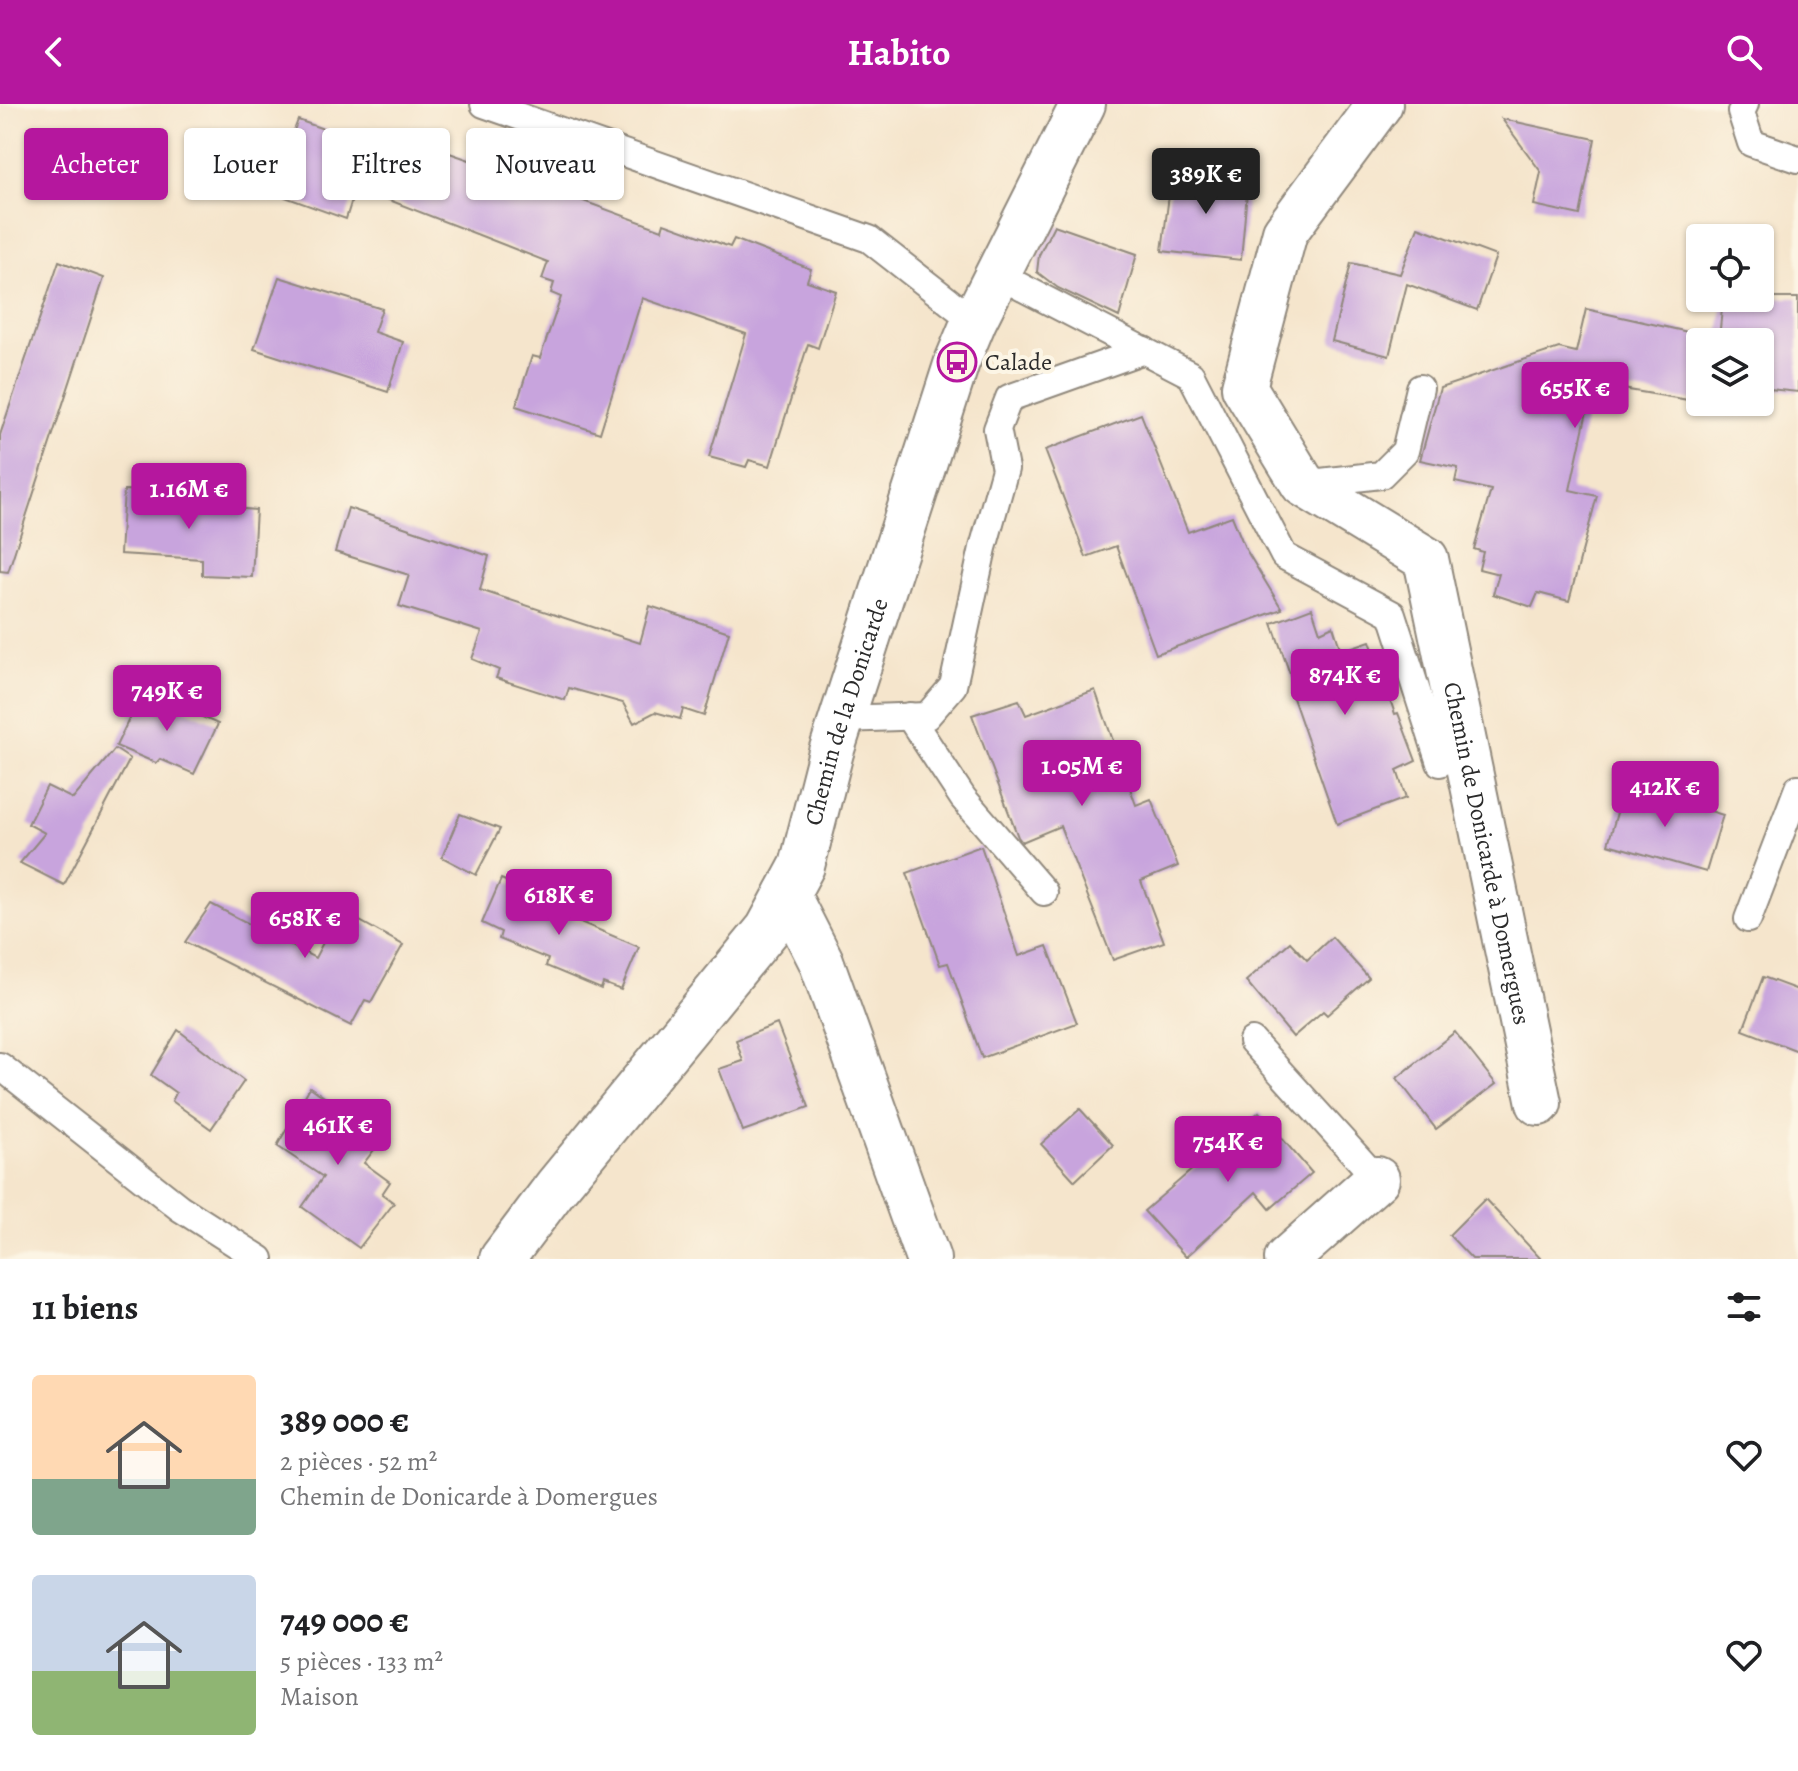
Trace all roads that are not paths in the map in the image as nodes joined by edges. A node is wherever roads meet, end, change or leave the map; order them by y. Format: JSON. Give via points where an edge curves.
{"nodes":[{"id":1,"x":484,"y":104,"type":"edge"},
{"id":2,"x":1083,"y":104,"type":"edge"},
{"id":3,"x":1380,"y":104,"type":"edge"},
{"id":4,"x":1745,"y":104,"type":"edge"},
{"id":5,"x":1798,"y":159,"type":"edge"},
{"id":6,"x":998,"y":275,"type":"junction"},
{"id":7,"x":974,"y":321,"type":"junction"},
{"id":8,"x":1144,"y":350,"type":"junction"},
{"id":9,"x":1420,"y":388,"type":"dead end"},
{"id":10,"x":1303,"y":484,"type":"junction"},
{"id":11,"x":909,"y":716,"type":"junction"},
{"id":12,"x":842,"y":719,"type":"junction"},
{"id":13,"x":1440,"y":763,"type":"dead end"},
{"id":14,"x":1798,"y":788,"type":"edge"},
{"id":15,"x":1044,"y":892,"type":"dead end"},
{"id":16,"x":787,"y":894,"type":"junction"},
{"id":17,"x":1748,"y":919,"type":"dead end"},
{"id":18,"x":1252,"y":1041,"type":"dead end"},
{"id":19,"x":0,"y":1066,"type":"edge"},
{"id":20,"x":1539,"y":1103,"type":"dead end"},
{"id":21,"x":1377,"y":1179,"type":"joint"},
{"id":22,"x":260,"y":1259,"type":"edge"},
{"id":23,"x":502,"y":1259,"type":"edge"},
{"id":24,"x":928,"y":1259,"type":"edge"},
{"id":25,"x":1287,"y":1259,"type":"edge"}],
"edges":[{"from":1,"to":7,"type":"lane","via":[[869,239]]},
{"from":2,"to":6,"type":"street","name":"Chemin de la Donicarde"},
{"from":3,"to":10,"type":"street","name":"Chemin de Donicarde à Domergues","via":[[1285,232],[1244,387]]},
{"from":4,"to":5,"type":"lane","via":[[1741,112],[1751,143]]},
{"from":6,"to":7,"type":"street","name":"Chemin de la Donicarde"},
{"from":6,"to":8,"type":"lane"},
{"from":7,"to":12,"type":"street","name":"Chemin de la Donicarde"},
{"from":8,"to":11,"type":"lane","via":[[1009,398],[997,429],[1005,469],[953,686],[927,716]]},
{"from":8,"to":13,"type":"lane","via":[[1191,375],[1284,556],[1392,614]]},
{"from":9,"to":10,"type":"lane","via":[[1405,451],[1381,475]]},
{"from":10,"to":20,"type":"street","name":"Chemin de Donicarde à Domergues","via":[[1426,559]]},
{"from":11,"to":12,"type":"lane"},
{"from":11,"to":15,"type":"lane","via":[[963,798]]},
{"from":12,"to":16,"type":"street","name":"Chemin de la Donicarde","via":[[802,866]]},
{"from":14,"to":17,"type":"lane"},
{"from":16,"to":23,"type":"street","name":"Chemin de la Donicarde","via":[[768,929]]},
{"from":16,"to":24,"type":"street","via":[[821,961]]},
{"from":18,"to":21,"type":"lane"},
{"from":19,"to":22,"type":"lane","via":[[180,1208]]},
{"from":21,"to":25,"type":"street"}]}
